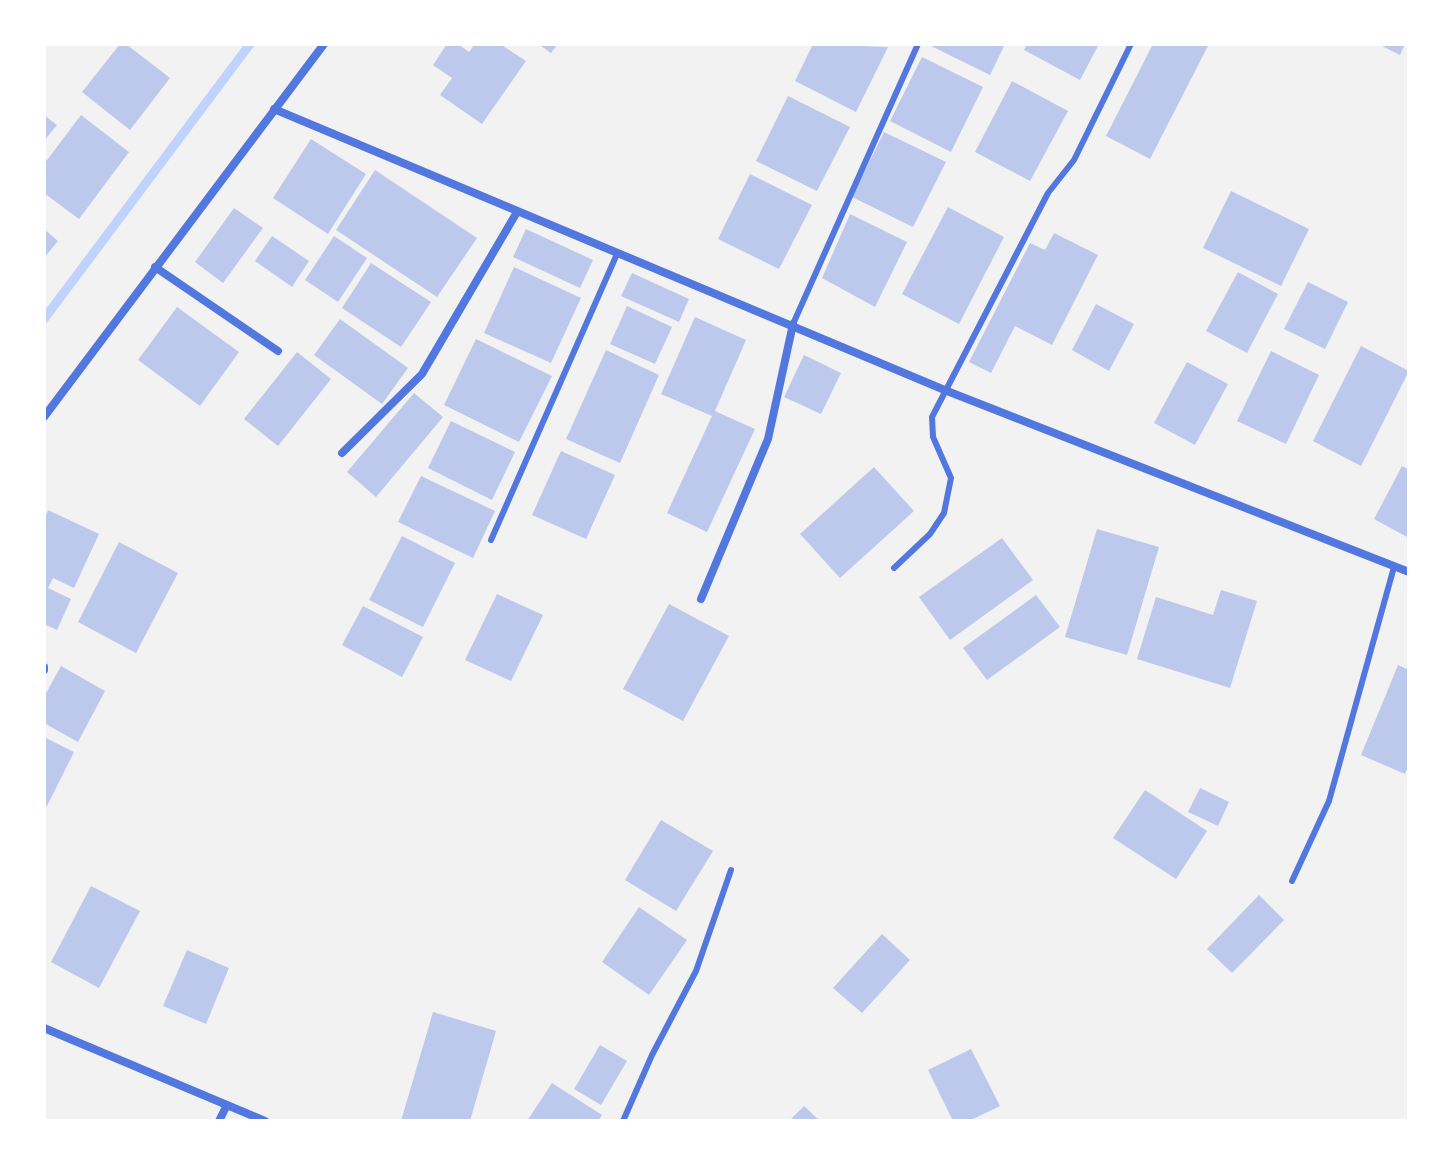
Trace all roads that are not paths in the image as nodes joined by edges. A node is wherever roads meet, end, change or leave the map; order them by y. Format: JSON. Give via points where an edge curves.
{"nodes":[{"id":1,"x":324,"y":44,"type":"edge"},
{"id":2,"x":918,"y":44,"type":"edge"},
{"id":3,"x":1131,"y":44,"type":"edge"},
{"id":4,"x":274,"y":109,"type":"junction"},
{"id":5,"x":517,"y":212,"type":"junction"},
{"id":6,"x":617,"y":254,"type":"junction"},
{"id":7,"x":155,"y":267,"type":"junction"},
{"id":8,"x":793,"y":324,"type":"junction"},
{"id":9,"x":278,"y":351,"type":"dead end"},
{"id":10,"x":947,"y":391,"type":"junction"},
{"id":11,"x":44,"y":417,"type":"edge"},
{"id":12,"x":342,"y":453,"type":"dead end"},
{"id":13,"x":491,"y":540,"type":"dead end"},
{"id":14,"x":1394,"y":567,"type":"junction"},
{"id":15,"x":894,"y":568,"type":"dead end"},
{"id":16,"x":1409,"y":572,"type":"edge"},
{"id":17,"x":701,"y":599,"type":"dead end"},
{"id":18,"x":731,"y":870,"type":"dead end"},
{"id":19,"x":1292,"y":881,"type":"dead end"},
{"id":20,"x":44,"y":1028,"type":"edge"},
{"id":21,"x":227,"y":1105,"type":"junction"},
{"id":22,"x":219,"y":1121,"type":"edge"},
{"id":23,"x":265,"y":1121,"type":"edge"},
{"id":24,"x":623,"y":1121,"type":"edge"}],
"edges":[{"from":1,"to":4,"type":"street"},
{"from":2,"to":8,"type":"lane"},
{"from":3,"to":10,"type":"lane"},
{"from":4,"to":5,"type":"street"},
{"from":4,"to":7,"type":"street"},
{"from":5,"to":6,"type":"street"},
{"from":5,"to":12,"type":"street","via":[[422,374]]},
{"from":6,"to":8,"type":"street"},
{"from":6,"to":13,"type":"lane"},
{"from":7,"to":9,"type":"street"},
{"from":7,"to":11,"type":"street"},
{"from":8,"to":10,"type":"street"},
{"from":8,"to":17,"type":"street","via":[[768,439]]},
{"from":10,"to":14,"type":"street"},
{"from":10,"to":15,"type":"lane","via":[[932,417],[933,437],[951,478],[944,513]]},
{"from":14,"to":16,"type":"street"},
{"from":14,"to":19,"type":"lane","via":[[1329,801]]},
{"from":18,"to":24,"type":"lane","via":[[696,971]]},
{"from":20,"to":21,"type":"street"},
{"from":21,"to":22,"type":"street"},
{"from":21,"to":23,"type":"street"}]}
